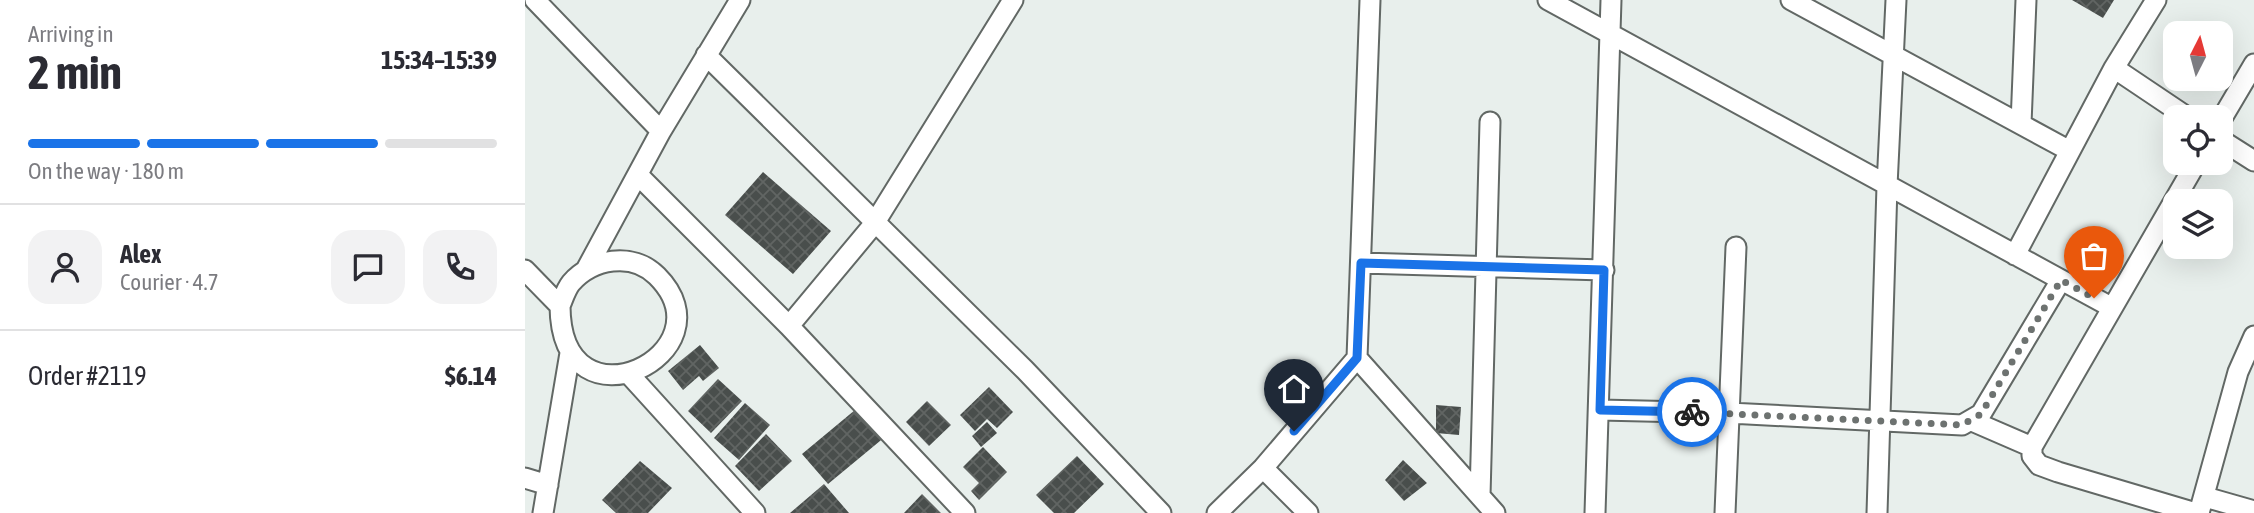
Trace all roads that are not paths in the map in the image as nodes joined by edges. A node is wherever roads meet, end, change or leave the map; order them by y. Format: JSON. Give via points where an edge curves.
{"nodes":[{"id":1,"x":535,"y":0,"type":"edge"},
{"id":2,"x":740,"y":0,"type":"edge"},
{"id":3,"x":1013,"y":0,"type":"edge"},
{"id":4,"x":1370,"y":0,"type":"edge"},
{"id":5,"x":1548,"y":0,"type":"edge"},
{"id":6,"x":1611,"y":0,"type":"edge"},
{"id":7,"x":1791,"y":0,"type":"edge"},
{"id":8,"x":1896,"y":0,"type":"edge"},
{"id":9,"x":2026,"y":0,"type":"edge"},
{"id":10,"x":2156,"y":0,"type":"edge"},
{"id":11,"x":1609,"y":31,"type":"junction"},
{"id":12,"x":706,"y":55,"type":"junction"},
{"id":13,"x":1893,"y":55,"type":"junction"},
{"id":14,"x":2254,"y":64,"type":"edge"},
{"id":15,"x":2114,"y":68,"type":"junction"},
{"id":16,"x":2169,"y":105,"type":"edge"},
{"id":17,"x":2230,"y":105,"type":"edge"},
{"id":18,"x":1490,"y":122,"type":"dead end"},
{"id":19,"x":2021,"y":124,"type":"junction"},
{"id":20,"x":661,"y":131,"type":"junction"},
{"id":21,"x":2233,"y":148,"type":"edge"},
{"id":22,"x":2070,"y":151,"type":"junction"},
{"id":23,"x":2254,"y":161,"type":"edge"},
{"id":24,"x":2189,"y":175,"type":"edge"},
{"id":25,"x":639,"y":176,"type":"junction"},
{"id":26,"x":1887,"y":186,"type":"junction"},
{"id":27,"x":874,"y":224,"type":"junction"},
{"id":28,"x":1736,"y":247,"type":"dead end"},
{"id":29,"x":2015,"y":255,"type":"junction"},
{"id":30,"x":1361,"y":263,"type":"junction"},
{"id":31,"x":1486,"y":267,"type":"junction"},
{"id":32,"x":587,"y":268,"type":"junction"},
{"id":33,"x":525,"y":270,"type":"edge"},
{"id":34,"x":1604,"y":270,"type":"junction"},
{"id":35,"x":2061,"y":280,"type":"junction"},
{"id":36,"x":560,"y":306,"type":"junction"},
{"id":37,"x":2111,"y":307,"type":"junction"},
{"id":38,"x":789,"y":326,"type":"junction"},
{"id":39,"x":2254,"y":336,"type":"edge"},
{"id":40,"x":571,"y":353,"type":"junction"},
{"id":41,"x":1357,"y":358,"type":"junction"},
{"id":42,"x":628,"y":373,"type":"junction"},
{"id":43,"x":1600,"y":410,"type":"junction"},
{"id":44,"x":1729,"y":413,"type":"junction"},
{"id":45,"x":1880,"y":421,"type":"junction"},
{"id":46,"x":1972,"y":421,"type":"junction"},
{"id":47,"x":2032,"y":447,"type":"junction"},
{"id":48,"x":1263,"y":468,"type":"junction"},
{"id":49,"x":525,"y":478,"type":"edge"},
{"id":50,"x":548,"y":485,"type":"junction"},
{"id":51,"x":1480,"y":496,"type":"junction"},
{"id":52,"x":2200,"y":507,"type":"edge"},
{"id":53,"x":2254,"y":511,"type":"edge"},
{"id":54,"x":543,"y":513,"type":"edge"},
{"id":55,"x":755,"y":513,"type":"edge"},
{"id":56,"x":965,"y":513,"type":"edge"},
{"id":57,"x":1161,"y":513,"type":"edge"},
{"id":58,"x":1217,"y":513,"type":"edge"},
{"id":59,"x":1308,"y":513,"type":"edge"},
{"id":60,"x":1495,"y":513,"type":"edge"},
{"id":61,"x":1594,"y":513,"type":"edge"},
{"id":62,"x":1725,"y":513,"type":"edge"},
{"id":63,"x":1877,"y":513,"type":"edge"}],
"edges":[{"from":1,"to":20,"type":"street"},
{"from":2,"to":12,"type":"street"},
{"from":3,"to":27,"type":"street"},
{"from":4,"to":30,"type":"street"},
{"from":5,"to":11,"type":"street"},
{"from":6,"to":11,"type":"street"},
{"from":7,"to":13,"type":"street"},
{"from":8,"to":13,"type":"street"},
{"from":9,"to":19,"type":"street"},
{"from":10,"to":15,"type":"street"},
{"from":11,"to":26,"type":"street"},
{"from":11,"to":34,"type":"street"},
{"from":12,"to":20,"type":"street"},
{"from":12,"to":27,"type":"street"},
{"from":13,"to":19,"type":"street"},
{"from":13,"to":26,"type":"street"},
{"from":14,"to":17,"type":"street"},
{"from":15,"to":16,"type":"street"},
{"from":15,"to":22,"type":"street"},
{"from":18,"to":31,"type":"street"},
{"from":19,"to":22,"type":"street"},
{"from":20,"to":25,"type":"street"},
{"from":21,"to":23,"type":"street"},
{"from":22,"to":29,"type":"street"},
{"from":24,"to":37,"type":"street"},
{"from":25,"to":32,"type":"street"},
{"from":25,"to":38,"type":"street"},
{"from":26,"to":29,"type":"street"},
{"from":26,"to":45,"type":"street"},
{"from":27,"to":38,"type":"street"},
{"from":27,"to":57,"type":"street","via":[[1025,370]]},
{"from":28,"to":44,"type":"street"},
{"from":29,"to":35,"type":"street"},
{"from":30,"to":31,"type":"street"},
{"from":30,"to":41,"type":"street"},
{"from":31,"to":34,"type":"street"},
{"from":31,"to":51,"type":"street"},
{"from":32,"to":36,"type":"street","via":[[569,284]]},
{"from":32,"to":42,"type":"street","via":[[610,260],[634,262],[655,274],[670,293],[675,317],[671,341],[657,360]]},
{"from":33,"to":36,"type":"street"},
{"from":34,"to":43,"type":"street"},
{"from":35,"to":37,"type":"street"},
{"from":35,"to":46,"type":"street","via":[[1981,414]]},
{"from":36,"to":40,"type":"street","via":[[560,331]]},
{"from":37,"to":47,"type":"street"},
{"from":38,"to":56,"type":"street"},
{"from":39,"to":52,"type":"street","via":[[2238,372]]},
{"from":40,"to":42,"type":"street","via":[[589,369],[612,376]]},
{"from":40,"to":50,"type":"street"},
{"from":41,"to":48,"type":"street"},
{"from":41,"to":51,"type":"street"},
{"from":42,"to":55,"type":"street"},
{"from":43,"to":44,"type":"street"},
{"from":43,"to":61,"type":"street"},
{"from":44,"to":45,"type":"street"},
{"from":44,"to":62,"type":"street"},
{"from":45,"to":46,"type":"street","via":[[1962,425]]},
{"from":45,"to":63,"type":"street"},
{"from":46,"to":47,"type":"street"},
{"from":47,"to":52,"type":"street","via":[[2039,465]]},
{"from":48,"to":58,"type":"street"},
{"from":48,"to":59,"type":"street"},
{"from":49,"to":50,"type":"street"},
{"from":50,"to":54,"type":"street"},
{"from":51,"to":60,"type":"street"},
{"from":52,"to":53,"type":"street"}]}
